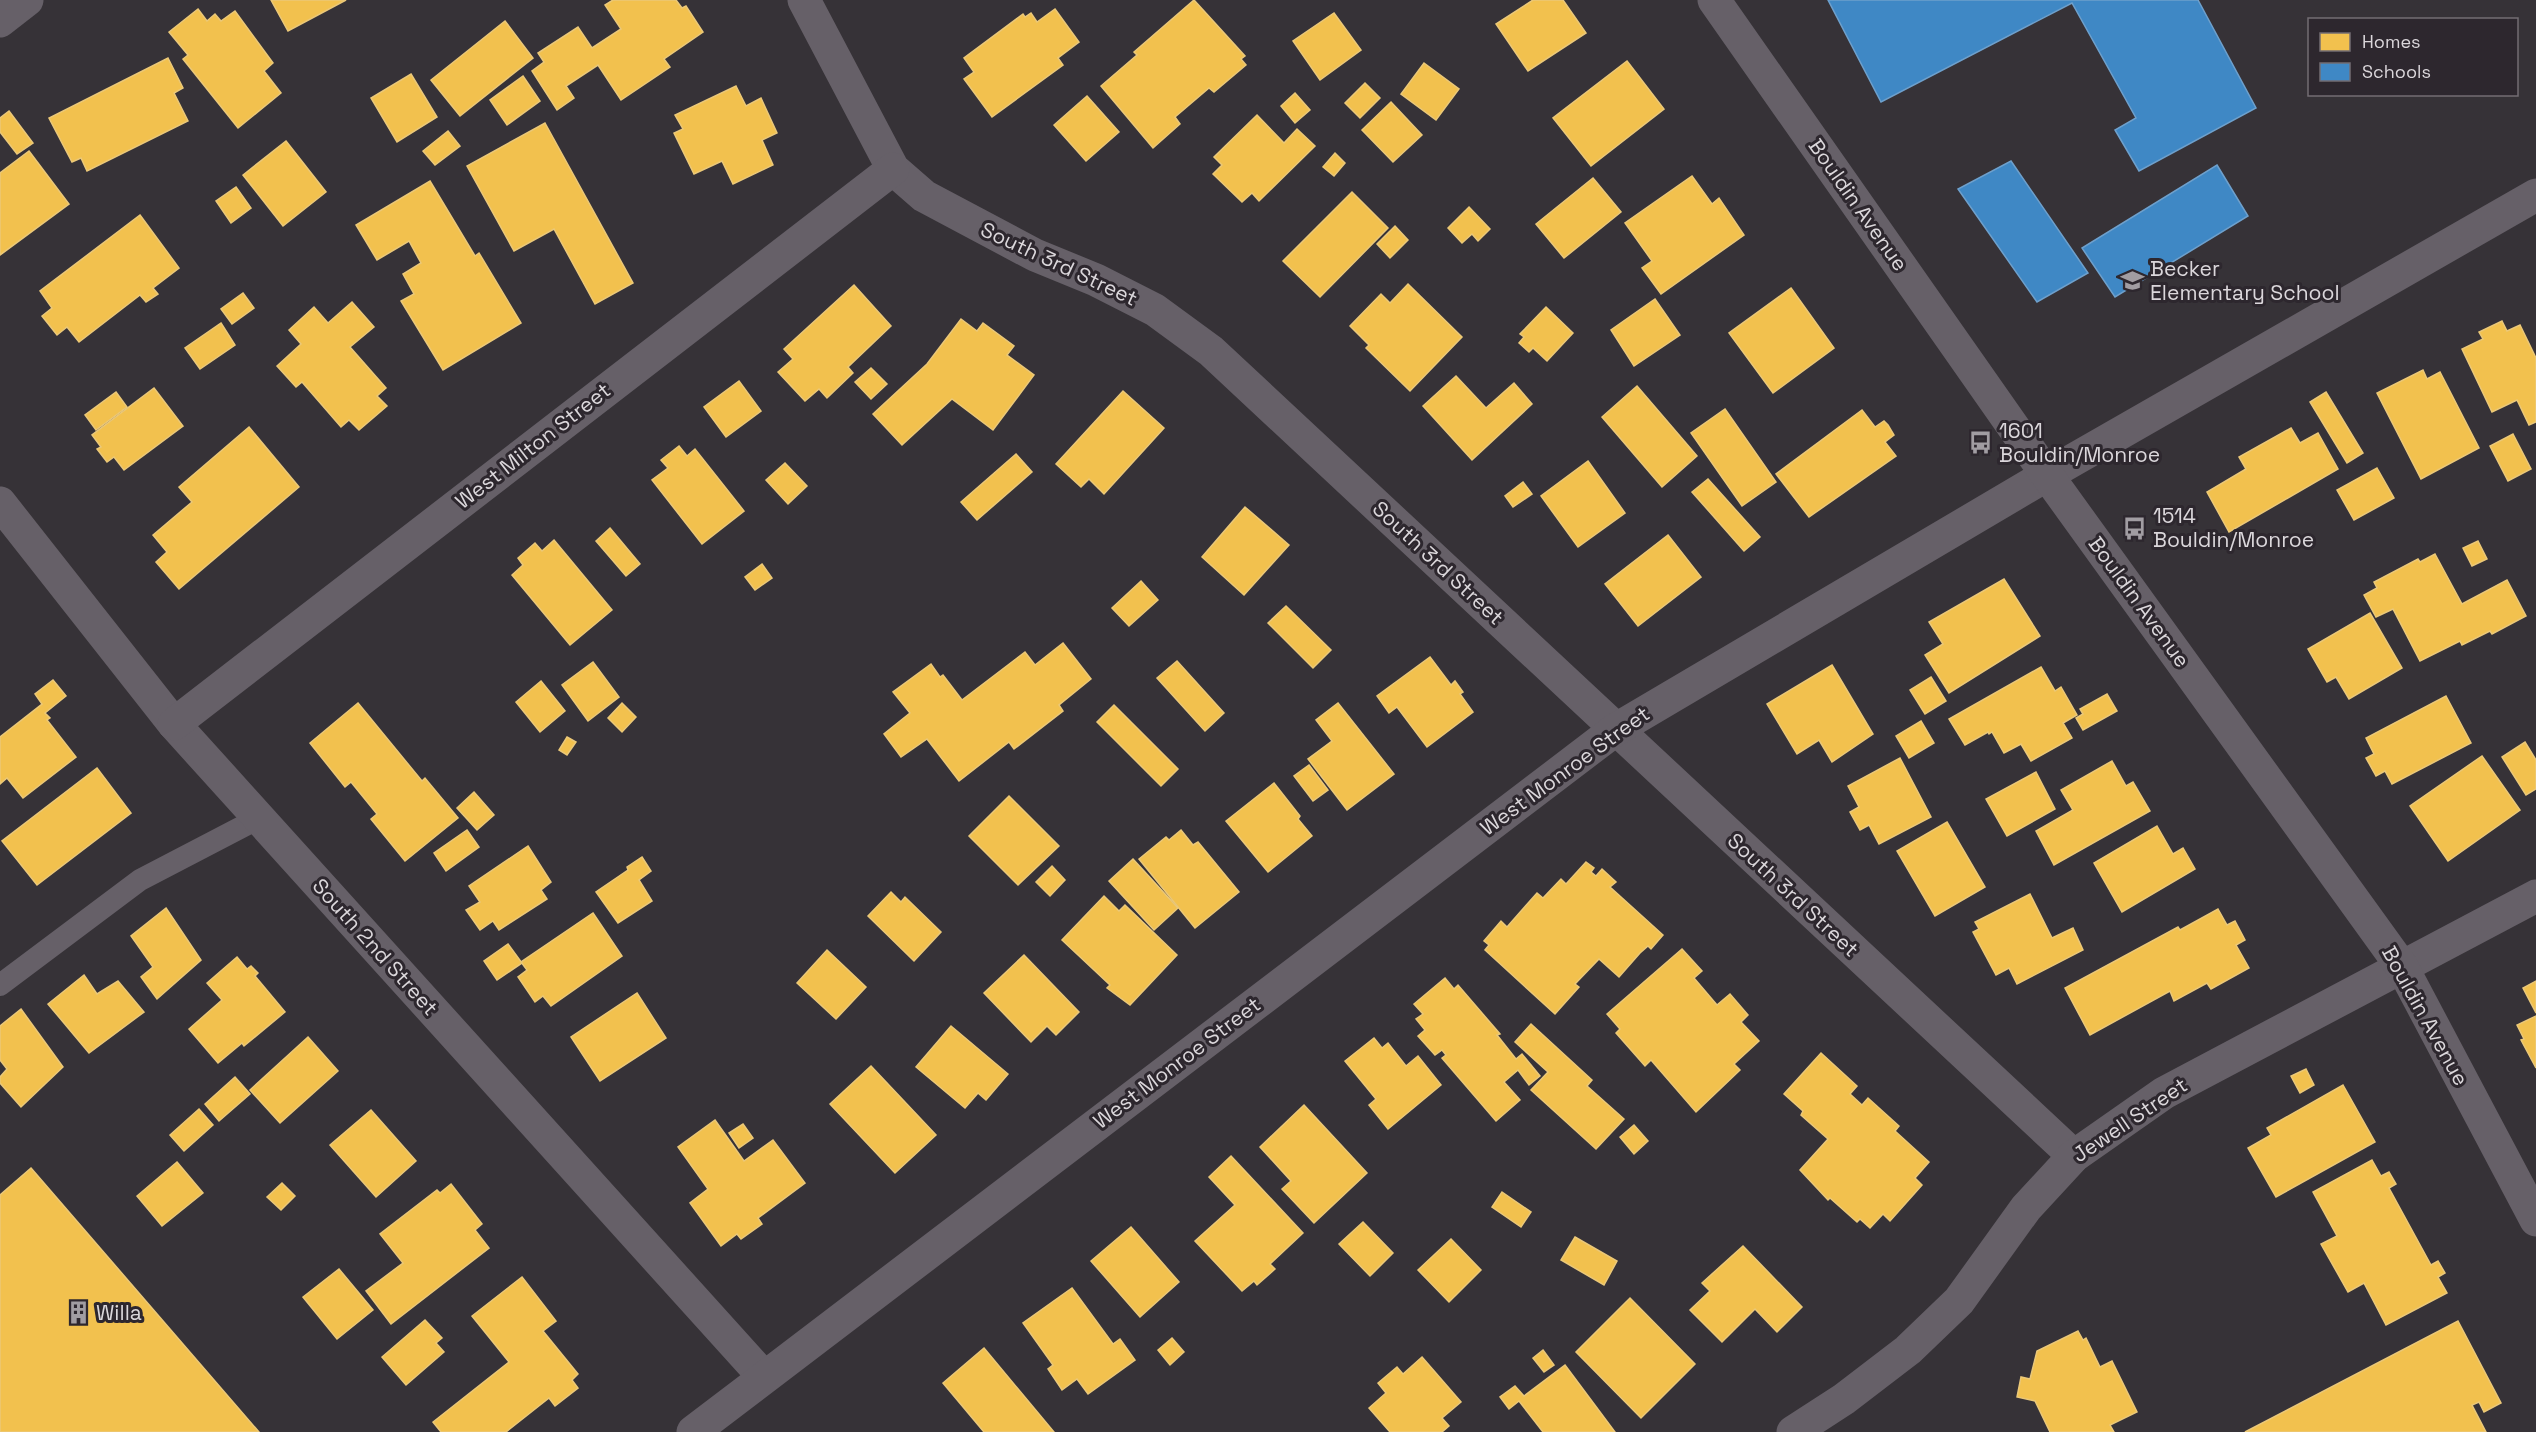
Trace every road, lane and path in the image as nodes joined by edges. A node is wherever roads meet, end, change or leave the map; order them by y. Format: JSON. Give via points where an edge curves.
{"nodes":[{"id":1,"x":27,"y":0,"type":"edge"},
{"id":2,"x":804,"y":0,"type":"edge"},
{"id":3,"x":1714,"y":0,"type":"edge"},
{"id":4,"x":0,"y":21,"type":"edge"},
{"id":5,"x":893,"y":169,"type":"junction"},
{"id":6,"x":2536,"y":195,"type":"edge"},
{"id":7,"x":2047,"y":475,"type":"junction"},
{"id":8,"x":0,"y":503,"type":"edge"},
{"id":9,"x":174,"y":724,"type":"junction"},
{"id":10,"x":1615,"y":730,"type":"junction"},
{"id":11,"x":259,"y":818,"type":"junction"},
{"id":12,"x":2536,"y":896,"type":"edge"},
{"id":13,"x":2402,"y":967,"type":"junction"},
{"id":14,"x":0,"y":985,"type":"edge"},
{"id":15,"x":2074,"y":1156,"type":"junction"},
{"id":16,"x":2536,"y":1220,"type":"edge"},
{"id":17,"x":764,"y":1377,"type":"junction"},
{"id":18,"x":693,"y":1432,"type":"edge"},
{"id":19,"x":1793,"y":1432,"type":"edge"}],
"edges":[{"from":1,"to":4,"type":"street"},
{"from":2,"to":5,"type":"street","name":"South 3rd Street"},
{"from":3,"to":7,"type":"street","name":"Bouldin Avenue"},
{"from":5,"to":9,"type":"street","name":"West Milton Street"},
{"from":5,"to":10,"type":"street","name":"South 3rd Street","via":[[924,196],[962,218],[1155,310],[1211,351]]},
{"from":6,"to":7,"type":"street","name":"West Monroe Street"},
{"from":7,"to":10,"type":"street","name":"West Monroe Street"},
{"from":7,"to":13,"type":"street","name":"Bouldin Avenue"},
{"from":8,"to":9,"type":"street","name":"South 2nd Street"},
{"from":9,"to":11,"type":"street","name":"South 2nd Street"},
{"from":10,"to":15,"type":"street","name":"South 3rd Street"},
{"from":10,"to":17,"type":"street","name":"West Monroe Street"},
{"from":11,"to":14,"type":"lane","via":[[140,880]]},
{"from":11,"to":17,"type":"street","name":"South 2nd Street"},
{"from":12,"to":13,"type":"street","name":"Jewell Street"},
{"from":13,"to":15,"type":"street","name":"Jewell Street","via":[[2164,1093]]},
{"from":13,"to":16,"type":"street","name":"Bouldin Avenue"},
{"from":15,"to":19,"type":"street","name":"Jewell Street","via":[[2026,1208],[1959,1301],[1917,1342],[1844,1399]]},
{"from":17,"to":18,"type":"street","name":"West Monroe Street"}]}
